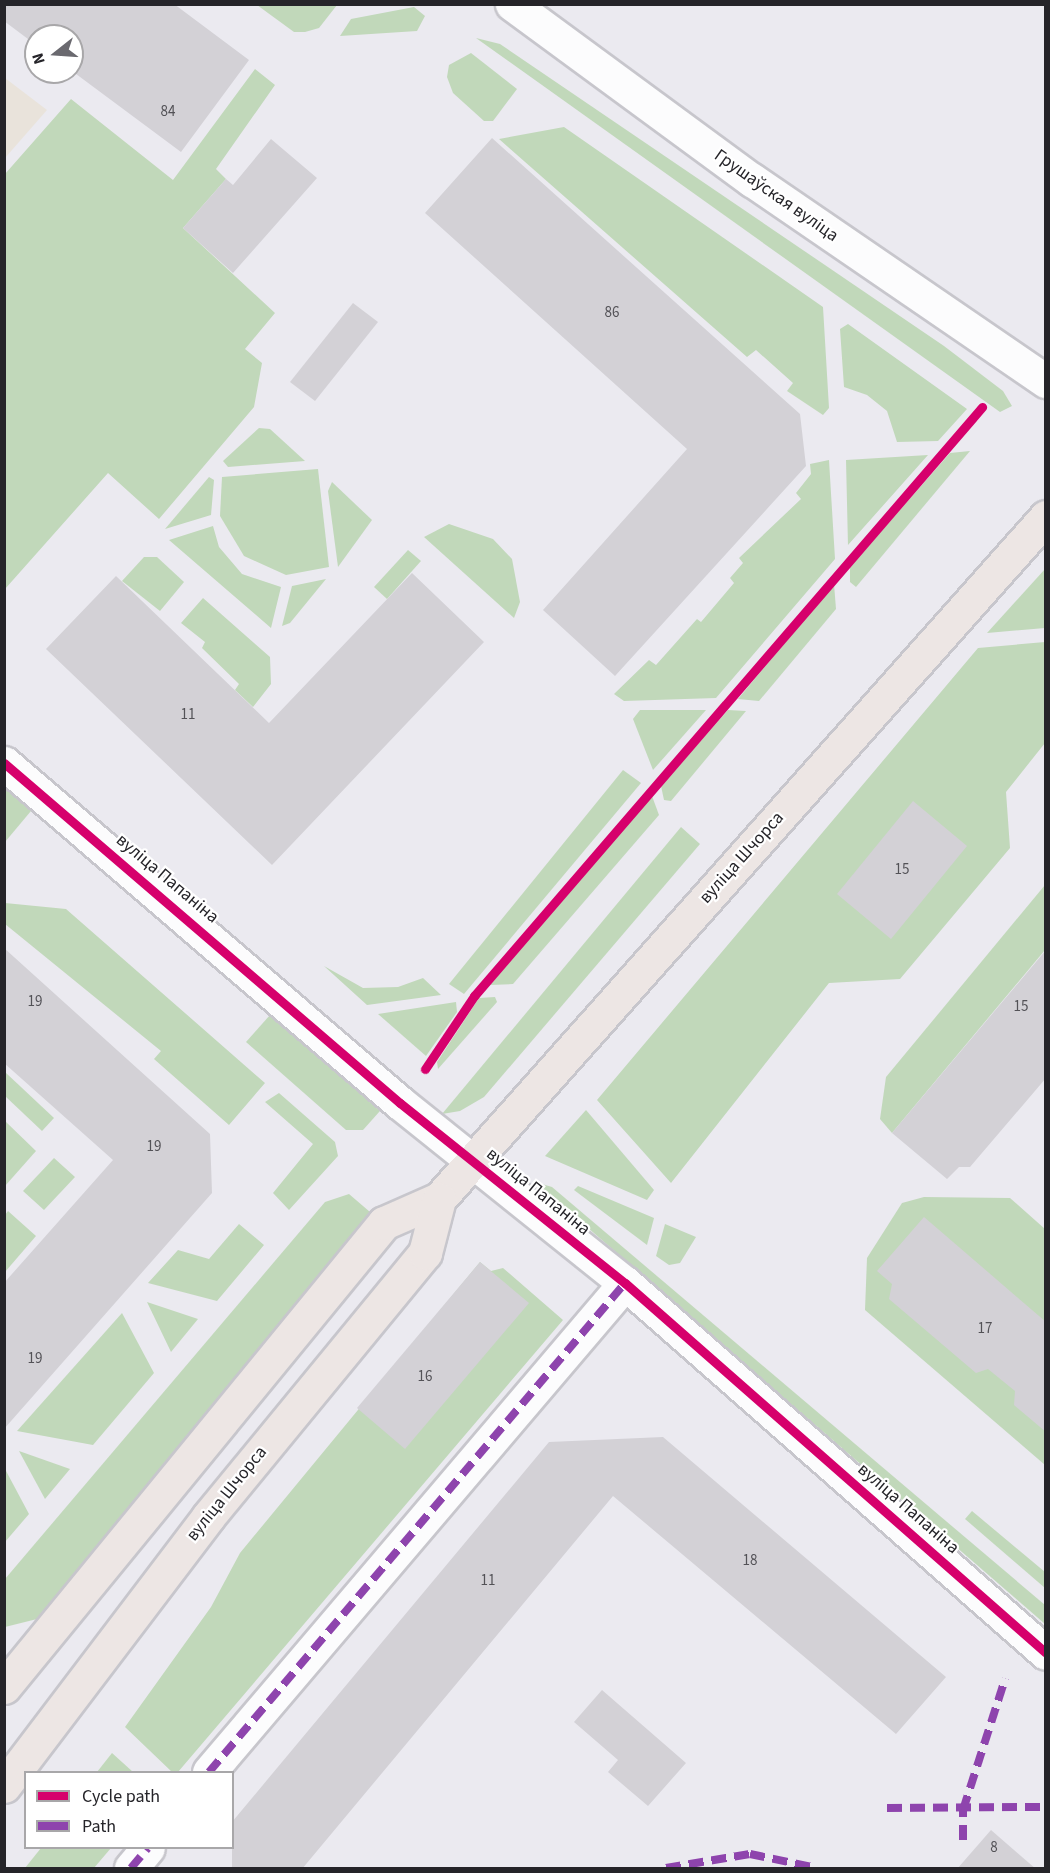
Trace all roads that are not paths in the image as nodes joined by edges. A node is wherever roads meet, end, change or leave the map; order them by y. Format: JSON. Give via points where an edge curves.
{"nodes":[{"id":1,"x":512,"y":4,"type":"edge"},
{"id":2,"x":1046,"y":381,"type":"edge"},
{"id":3,"x":1046,"y":517,"type":"edge"},
{"id":4,"x":4,"y":763,"type":"edge"},
{"id":5,"x":473,"y":1161,"type":"junction"},
{"id":6,"x":439,"y":1199,"type":"junction"},
{"id":7,"x":624,"y":1283,"type":"junction"},
{"id":8,"x":1046,"y":1653,"type":"edge"},
{"id":9,"x":4,"y":1687,"type":"edge"},
{"id":10,"x":211,"y":1771,"type":"edge"},
{"id":11,"x":4,"y":1786,"type":"edge"},
{"id":12,"x":147,"y":1849,"type":"edge"},
{"id":13,"x":131,"y":1869,"type":"edge"}],
"edges":[{"from":1,"to":2,"type":"street","name":"Грушаўская вуліца","via":[[752,180]]},
{"from":3,"to":5,"type":"main road","name":"вуліца Шчорса"},
{"from":4,"to":5,"type":"street","name":"вуліца Папаніна"},
{"from":5,"to":6,"type":"main road","name":"вуліца Шчорса"},
{"from":5,"to":7,"type":"street","name":"вуліца Папаніна"},
{"from":6,"to":9,"type":"main road","name":"вуліца Шчорса","via":[[384,1222]]},
{"from":6,"to":11,"type":"main road","name":"вуліца Шчорса","via":[[425,1253],[208,1517]]},
{"from":7,"to":8,"type":"street","name":"вуліца Папаніна"},
{"from":7,"to":10,"type":"street"},
{"from":12,"to":13,"type":"street"}]}
